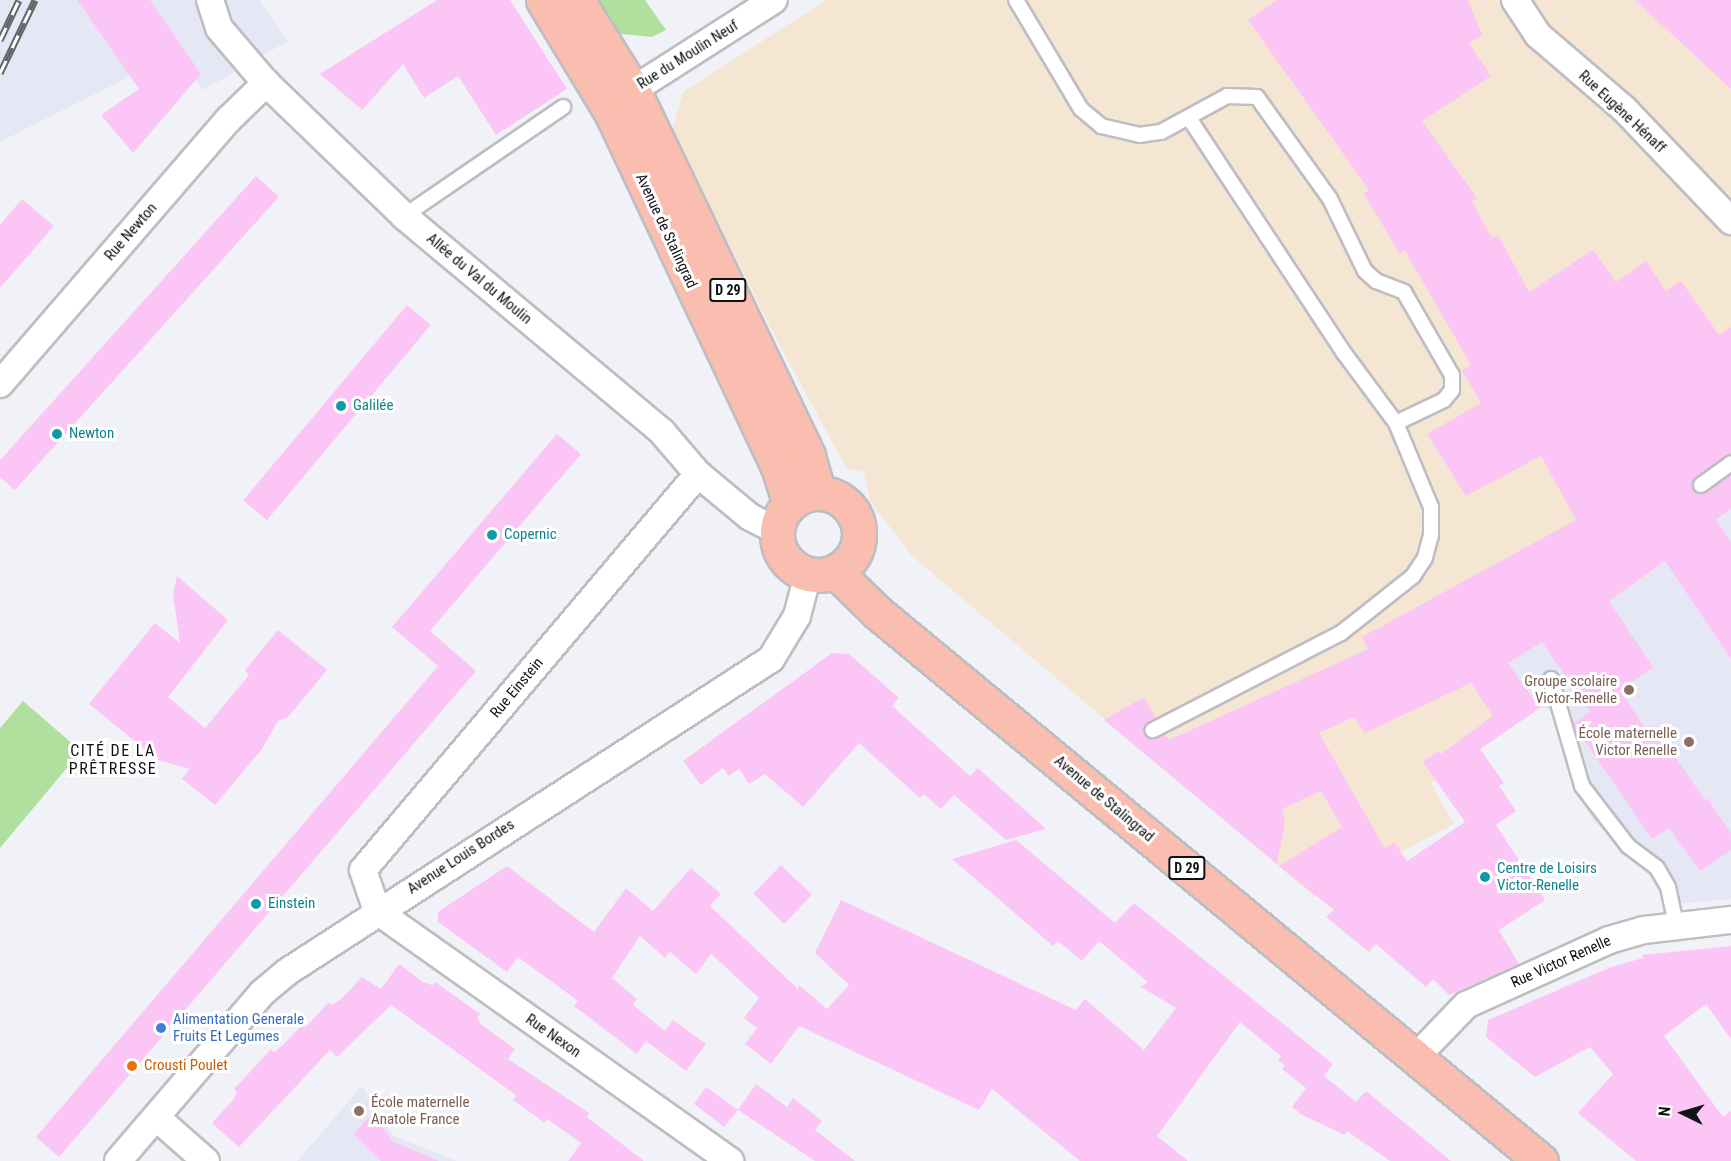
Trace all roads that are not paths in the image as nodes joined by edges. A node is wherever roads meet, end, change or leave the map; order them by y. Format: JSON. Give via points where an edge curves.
{"nodes":[{"id":1,"x":210,"y":0,"type":"edge"},
{"id":2,"x":543,"y":0,"type":"edge"},
{"id":3,"x":577,"y":0,"type":"edge"},
{"id":4,"x":774,"y":0,"type":"edge"},
{"id":5,"x":1016,"y":0,"type":"edge"},
{"id":6,"x":1515,"y":0,"type":"edge"},
{"id":7,"x":266,"y":83,"type":"junction"},
{"id":8,"x":633,"y":90,"type":"junction"},
{"id":9,"x":563,"y":107,"type":"dead end"},
{"id":10,"x":1189,"y":118,"type":"junction"},
{"id":11,"x":618,"y":127,"type":"junction"},
{"id":12,"x":404,"y":216,"type":"junction"},
{"id":13,"x":1731,"y":222,"type":"edge"},
{"id":14,"x":0,"y":384,"type":"edge"},
{"id":15,"x":1396,"y":423,"type":"junction"},
{"id":16,"x":1731,"y":463,"type":"edge"},
{"id":17,"x":698,"y":474,"type":"junction"},
{"id":18,"x":1701,"y":485,"type":"dead end"},
{"id":19,"x":795,"y":509,"type":"junction"},
{"id":20,"x":822,"y":573,"type":"junction"},
{"id":21,"x":1551,"y":679,"type":"dead end"},
{"id":22,"x":1153,"y":730,"type":"dead end"},
{"id":23,"x":377,"y":911,"type":"junction"},
{"id":24,"x":1731,"y":920,"type":"edge"},
{"id":25,"x":1676,"y":925,"type":"junction"},
{"id":26,"x":1416,"y":1057,"type":"junction"},
{"id":27,"x":157,"y":1118,"type":"junction"},
{"id":28,"x":118,"y":1161,"type":"edge"},
{"id":29,"x":206,"y":1161,"type":"edge"},
{"id":30,"x":730,"y":1161,"type":"edge"},
{"id":31,"x":1540,"y":1161,"type":"edge"}],
"edges":[{"from":1,"to":7,"type":"street","name":"Allée du Val du Moulin","via":[[219,28]]},
{"from":2,"to":11,"type":"main road","name":"Avenue de Stalingrad"},
{"from":3,"to":8,"type":"main road","name":"Avenue de Stalingrad","number":"D 29"},
{"from":4,"to":8,"type":"street","name":"Rue du Moulin Neuf"},
{"from":5,"to":10,"type":"lane","via":[[1081,109],[1101,126],[1139,135],[1161,132]]},
{"from":6,"to":13,"type":"street","name":"Rue Eugène Hénaff","via":[[1538,35],[1624,109]]},
{"from":7,"to":12,"type":"street","name":"Allée du Val du Moulin"},
{"from":7,"to":14,"type":"street","name":"Rue Newton","via":[[229,119]]},
{"from":8,"to":11,"type":"street"},
{"from":8,"to":19,"type":"main road","name":"Avenue de Stalingrad","number":"D 29","via":[[808,456]]},
{"from":9,"to":12,"type":"lane"},
{"from":10,"to":15,"type":"lane","via":[[1344,353]]},
{"from":10,"to":15,"type":"lane","via":[[1227,96],[1257,97],[1330,199],[1365,271],[1376,281],[1404,292],[1452,375],[1452,390],[1444,400]]},
{"from":11,"to":19,"type":"main road","name":"Avenue de Stalingrad"},
{"from":12,"to":17,"type":"street","name":"Allée du Val du Moulin","via":[[662,432]]},
{"from":15,"to":22,"type":"lane","via":[[1431,507],[1431,535],[1425,558],[1413,576],[1341,633]]},
{"from":16,"to":18,"type":"lane"},
{"from":17,"to":19,"type":"street","name":"Allée du Val du Moulin","via":[[750,517]]},
{"from":17,"to":23,"type":"street","name":"Rue Einstein","via":[[363,870]]},
{"from":19,"to":20,"type":"main road","via":[[781,553],[788,563]]},
{"from":19,"to":20,"type":"main road","via":[[844,502],[858,525],[855,552]]},
{"from":20,"to":23,"type":"street","name":"Avenue Louis Bordes","via":[[771,659]]},
{"from":20,"to":26,"type":"main road","name":"Avenue de Stalingrad","number":"D 29","via":[[888,620]]},
{"from":21,"to":25,"type":"lane","via":[[1582,786],[1628,846],[1657,868],[1668,887]]},
{"from":23,"to":27,"type":"street","name":"Avenue Louis Bordes","via":[[262,993]]},
{"from":23,"to":30,"type":"street","name":"Rue Nexon"},
{"from":24,"to":25,"type":"street","name":"Rue Victor Renelle"},
{"from":25,"to":26,"type":"street","name":"Rue Victor Renelle","via":[[1609,940],[1466,1005]]},
{"from":26,"to":31,"type":"main road","name":"Avenue de Stalingrad","number":"D 29"},
{"from":27,"to":28,"type":"street","name":"Avenue Louis Bordes"},
{"from":27,"to":29,"type":"street"}]}
